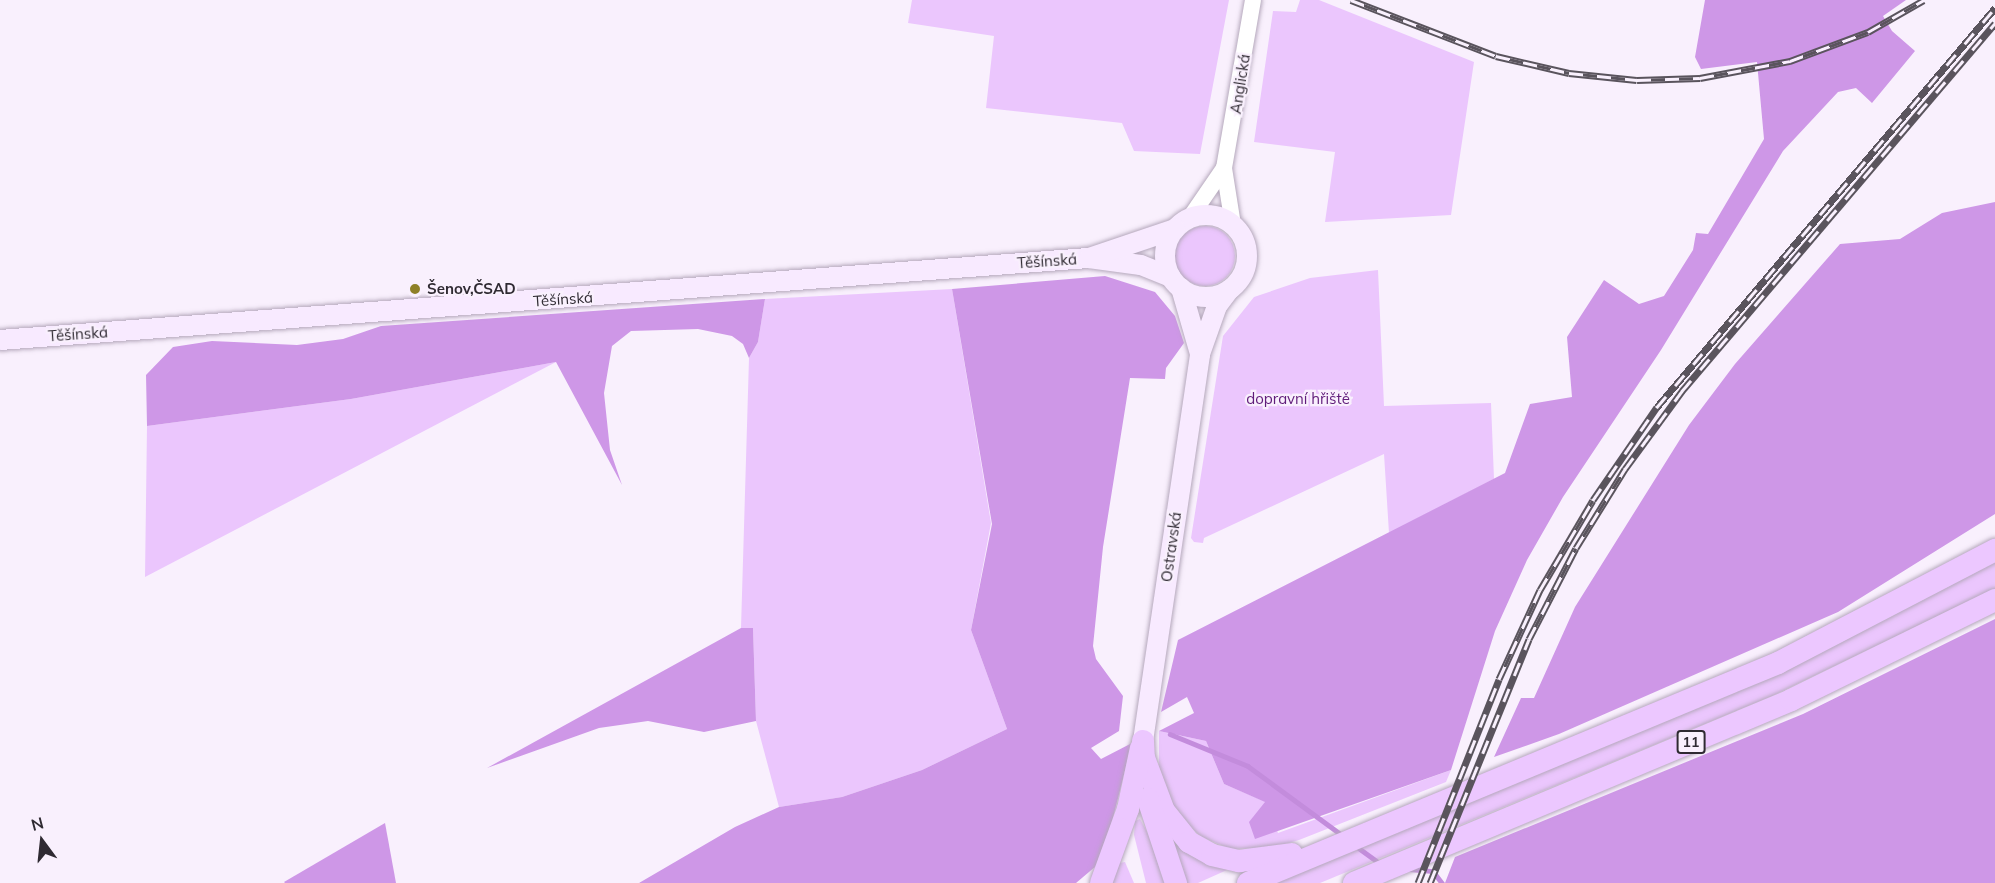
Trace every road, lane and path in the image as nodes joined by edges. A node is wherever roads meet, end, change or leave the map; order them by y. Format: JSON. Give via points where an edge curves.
{"nodes":[{"id":1,"x":1253,"y":0,"type":"edge"},
{"id":2,"x":1224,"y":168,"type":"junction"},
{"id":3,"x":1182,"y":224,"type":"junction"},
{"id":4,"x":1233,"y":225,"type":"junction"},
{"id":5,"x":1089,"y":258,"type":"junction"},
{"id":6,"x":1176,"y":283,"type":"junction"},
{"id":7,"x":1229,"y":290,"type":"junction"},
{"id":8,"x":0,"y":340,"type":"edge"},
{"id":9,"x":1200,"y":354,"type":"junction"},
{"id":10,"x":1995,"y":550,"type":"edge"},
{"id":11,"x":1995,"y":600,"type":"edge"},
{"id":12,"x":1144,"y":749,"type":"junction"},
{"id":13,"x":1343,"y":844,"type":"junction"},
{"id":14,"x":1101,"y":883,"type":"edge"},
{"id":15,"x":1176,"y":883,"type":"edge"},
{"id":16,"x":1248,"y":883,"type":"edge"},
{"id":17,"x":1354,"y":883,"type":"edge"}],
"edges":[{"from":1,"to":2,"type":"street","name":"Anglická"},
{"from":2,"to":3,"type":"street","name":"Anglická"},
{"from":2,"to":4,"type":"street","name":"Anglická"},
{"from":3,"to":4,"type":"main road","via":[[1210,215]]},
{"from":3,"to":5,"type":"main road","name":"Těšínská"},
{"from":3,"to":6,"type":"main road","via":[[1165,254]]},
{"from":4,"to":7,"type":"main road","via":[[1247,254],[1241,277]]},
{"from":5,"to":6,"type":"main road","name":"Těšínská","via":[[1147,267]]},
{"from":5,"to":8,"type":"main road","name":"Těšínská"},
{"from":6,"to":7,"type":"main road","via":[[1205,297]]},
{"from":6,"to":9,"type":"main road","name":"Ostravská"},
{"from":7,"to":9,"type":"main road","name":"Ostravská","via":[[1218,306]]},
{"from":9,"to":12,"type":"main road","name":"Ostravská"},
{"from":10,"to":13,"type":"highway","number":"11","via":[[1778,663]]},
{"from":11,"to":17,"type":"highway","number":"11","via":[[1791,700]]},
{"from":12,"to":13,"type":"highway","via":[[1171,822],[1189,842],[1212,855],[1253,861]]},
{"from":12,"to":14,"type":"highway","via":[[1128,809]]},
{"from":12,"to":15,"type":"highway","via":[[1152,814]]},
{"from":13,"to":16,"type":"highway","number":"11"}]}
